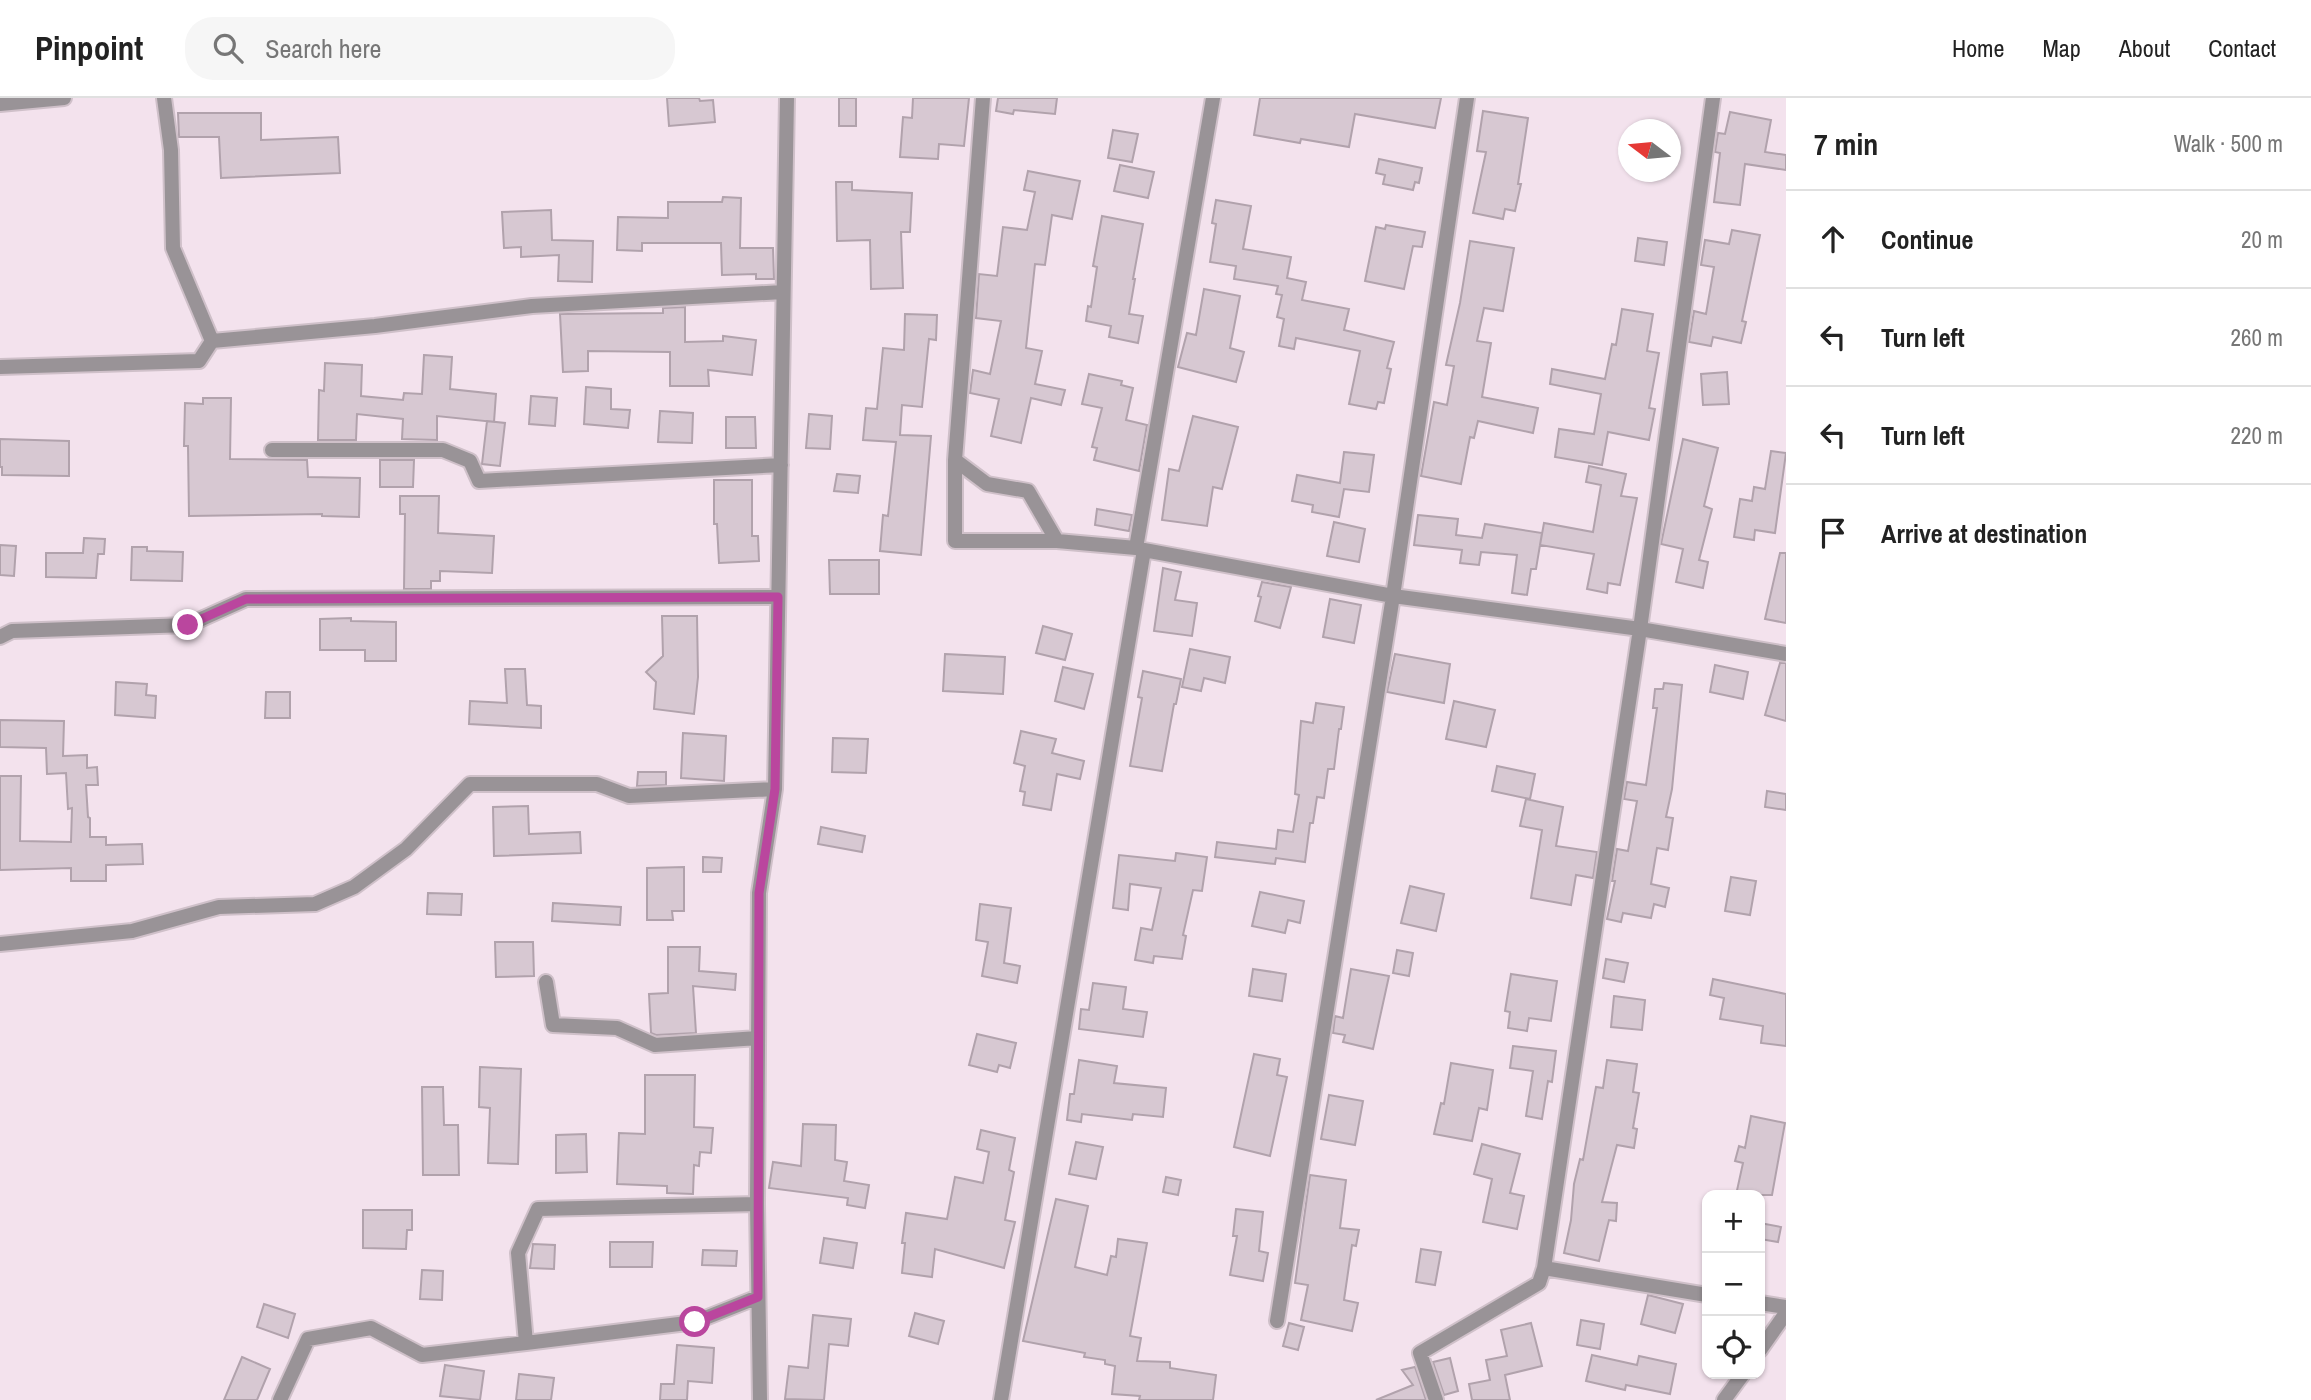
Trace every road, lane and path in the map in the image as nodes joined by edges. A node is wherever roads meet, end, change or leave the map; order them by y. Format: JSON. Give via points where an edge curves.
{"nodes":[{"id":1,"x":64,"y":98,"type":"edge"},
{"id":2,"x":164,"y":98,"type":"edge"},
{"id":3,"x":787,"y":98,"type":"edge"},
{"id":4,"x":983,"y":98,"type":"edge"},
{"id":5,"x":1213,"y":98,"type":"edge"},
{"id":6,"x":1467,"y":98,"type":"edge"},
{"id":7,"x":1713,"y":98,"type":"edge"},
{"id":8,"x":0,"y":104,"type":"edge"},
{"id":9,"x":783,"y":292,"type":"junction"},
{"id":10,"x":212,"y":341,"type":"junction"},
{"id":11,"x":0,"y":367,"type":"edge"},
{"id":12,"x":272,"y":450,"type":"dead end"},
{"id":13,"x":955,"y":460,"type":"junction"},
{"id":14,"x":781,"y":465,"type":"junction"},
{"id":15,"x":1057,"y":541,"type":"junction"},
{"id":16,"x":1140,"y":549,"type":"junction"},
{"id":17,"x":1393,"y":596,"type":"junction"},
{"id":18,"x":778,"y":597,"type":"junction"},
{"id":19,"x":1640,"y":629,"type":"junction"},
{"id":20,"x":0,"y":637,"type":"edge"},
{"id":21,"x":1786,"y":654,"type":"edge"},
{"id":22,"x":775,"y":789,"type":"junction"},
{"id":23,"x":0,"y":944,"type":"edge"},
{"id":24,"x":546,"y":982,"type":"dead end"},
{"id":25,"x":758,"y":1038,"type":"junction"},
{"id":26,"x":757,"y":1204,"type":"junction"},
{"id":27,"x":1544,"y":1268,"type":"junction"},
{"id":28,"x":1702,"y":1293,"type":"edge"},
{"id":29,"x":758,"y":1297,"type":"junction"},
{"id":30,"x":1765,"y":1304,"type":"edge"},
{"id":31,"x":1786,"y":1307,"type":"edge"},
{"id":32,"x":1786,"y":1313,"type":"edge"},
{"id":33,"x":1278,"y":1321,"type":"dead end"},
{"id":34,"x":526,"y":1343,"type":"junction"},
{"id":35,"x":1765,"y":1343,"type":"edge"},
{"id":36,"x":1739,"y":1379,"type":"edge"},
{"id":37,"x":280,"y":1400,"type":"edge"},
{"id":38,"x":760,"y":1400,"type":"edge"},
{"id":39,"x":1001,"y":1400,"type":"edge"},
{"id":40,"x":1436,"y":1400,"type":"edge"},
{"id":41,"x":1724,"y":1400,"type":"edge"}],
"edges":[{"from":1,"to":8,"type":"street"},
{"from":2,"to":10,"type":"street","via":[[171,150],[173,248]]},
{"from":3,"to":9,"type":"street"},
{"from":4,"to":13,"type":"street"},
{"from":5,"to":16,"type":"street"},
{"from":6,"to":17,"type":"street"},
{"from":7,"to":19,"type":"street"},
{"from":9,"to":10,"type":"street","via":[[532,306]]},
{"from":9,"to":14,"type":"street"},
{"from":10,"to":11,"type":"street","via":[[199,361]]},
{"from":12,"to":14,"type":"street","via":[[443,450],[470,461],[479,481]]},
{"from":13,"to":15,"type":"street","via":[[987,484],[1028,491]]},
{"from":13,"to":15,"type":"street","via":[[955,541]]},
{"from":14,"to":18,"type":"street"},
{"from":15,"to":16,"type":"street"},
{"from":16,"to":17,"type":"street"},
{"from":16,"to":39,"type":"street"},
{"from":17,"to":19,"type":"street"},
{"from":17,"to":33,"type":"street"},
{"from":18,"to":20,"type":"street","via":[[246,599],[188,625],[12,631]]},
{"from":18,"to":22,"type":"street"},
{"from":19,"to":21,"type":"street"},
{"from":19,"to":27,"type":"street"},
{"from":22,"to":23,"type":"street","via":[[629,796],[597,784],[470,784],[406,849],[354,887],[315,904],[219,907],[132,931]]},
{"from":22,"to":25,"type":"street","via":[[759,893]]},
{"from":24,"to":25,"type":"street","via":[[552,1025],[617,1028],[655,1045]]},
{"from":25,"to":26,"type":"street"},
{"from":26,"to":29,"type":"street"},
{"from":26,"to":34,"type":"street","via":[[538,1209],[518,1253]]},
{"from":27,"to":28,"type":"street"},
{"from":27,"to":40,"type":"street","via":[[1539,1283],[1420,1353]]},
{"from":29,"to":34,"type":"street","via":[[695,1322]]},
{"from":29,"to":38,"type":"street"},
{"from":30,"to":31,"type":"street"},
{"from":32,"to":35,"type":"street"},
{"from":34,"to":37,"type":"street","via":[[422,1355],[371,1328],[308,1339]]},
{"from":36,"to":41,"type":"street"}]}
